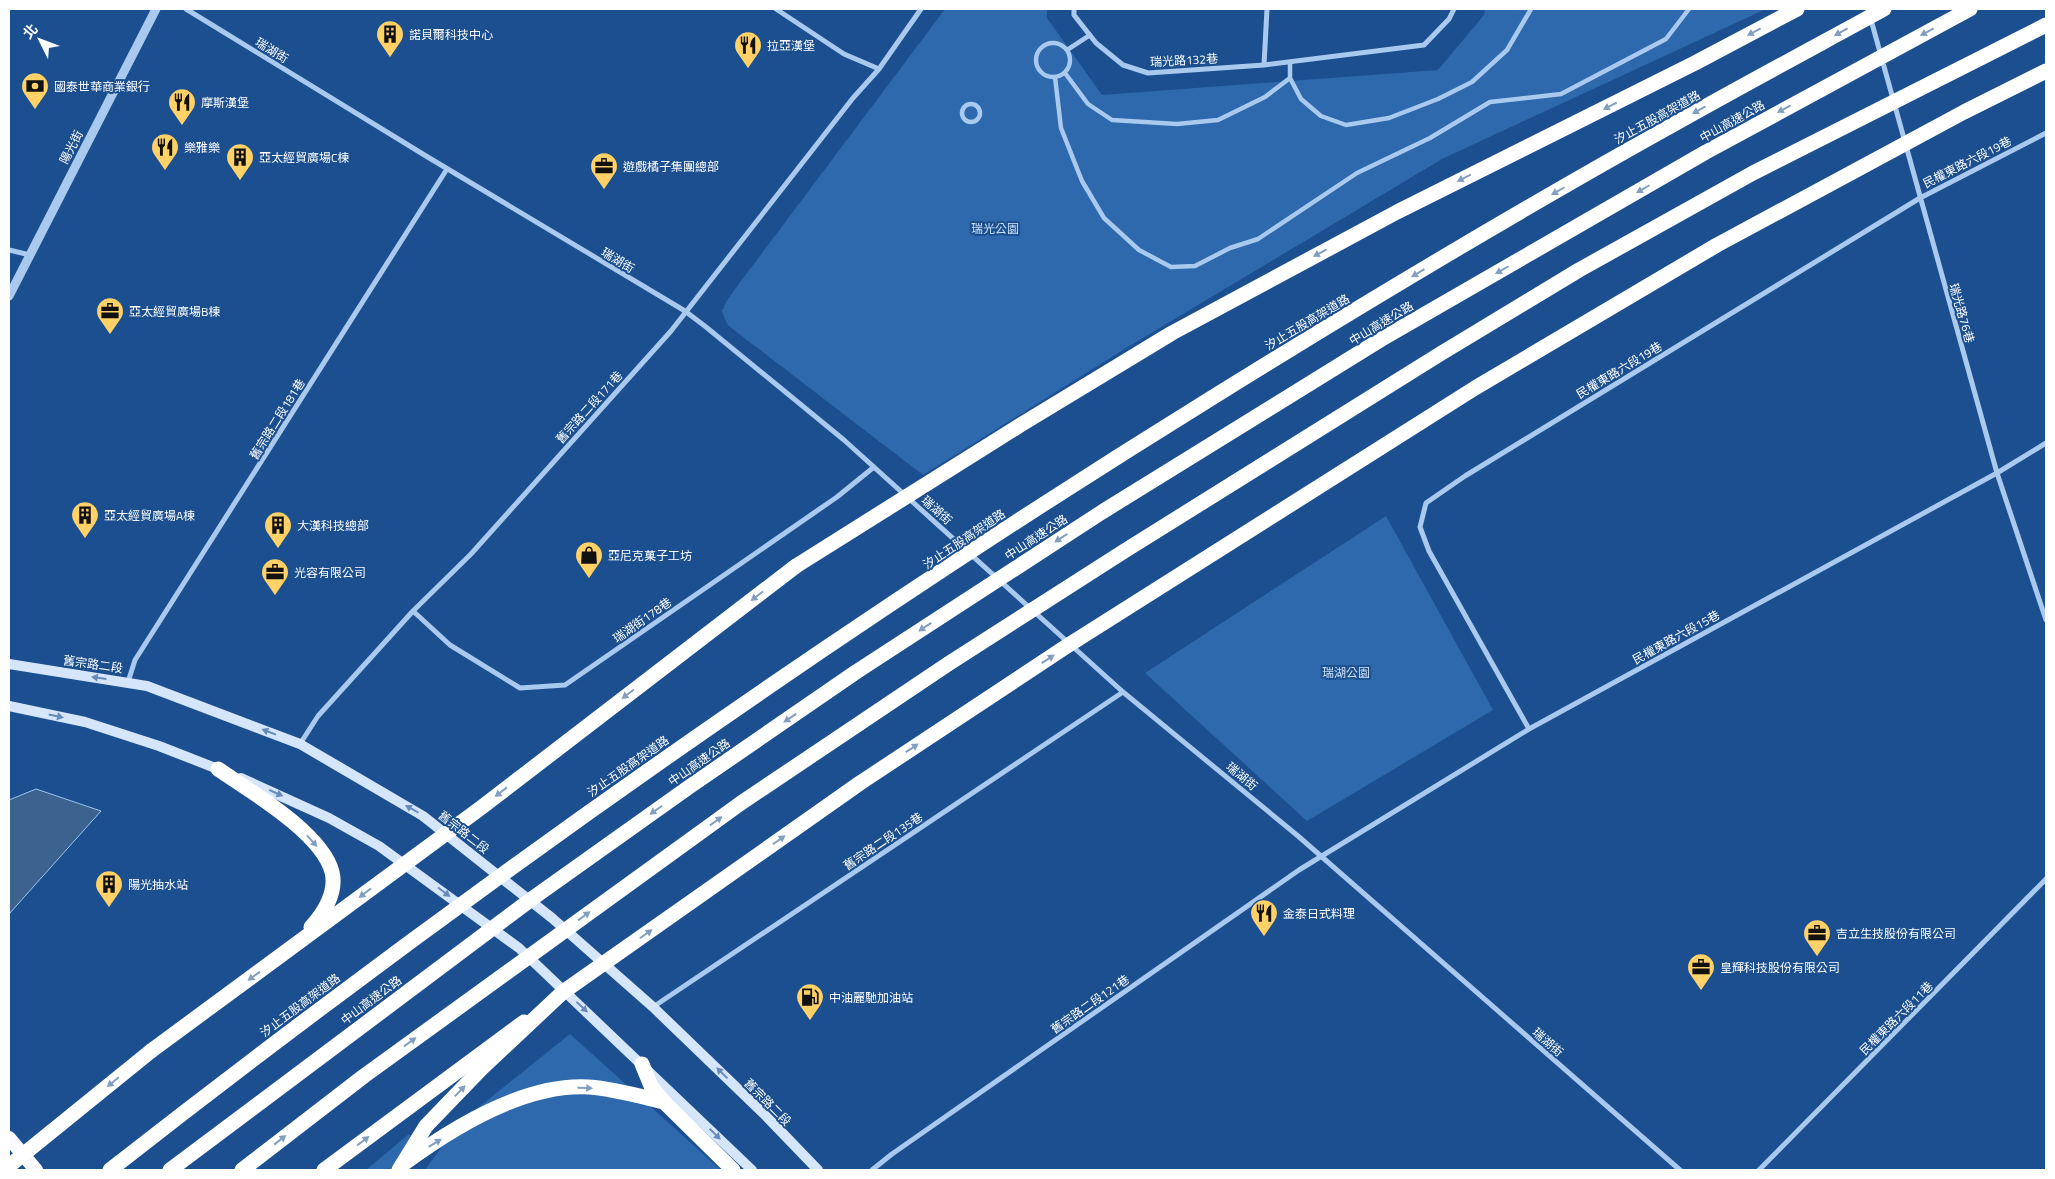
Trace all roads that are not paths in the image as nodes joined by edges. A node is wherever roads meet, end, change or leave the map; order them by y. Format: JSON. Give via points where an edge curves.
{"nodes":[{"id":1,"x":156,"y":9,"type":"edge"},
{"id":2,"x":186,"y":9,"type":"edge"},
{"id":3,"x":776,"y":9,"type":"edge"},
{"id":4,"x":921,"y":9,"type":"edge"},
{"id":5,"x":1074,"y":9,"type":"edge"},
{"id":6,"x":1267,"y":9,"type":"edge"},
{"id":7,"x":1454,"y":9,"type":"edge"},
{"id":8,"x":1531,"y":9,"type":"edge"},
{"id":9,"x":1689,"y":9,"type":"edge"},
{"id":10,"x":1798,"y":9,"type":"edge"},
{"id":11,"x":1868,"y":9,"type":"edge"},
{"id":12,"x":1884,"y":9,"type":"edge"},
{"id":13,"x":1970,"y":9,"type":"edge"},
{"id":14,"x":2046,"y":25,"type":"edge"},
{"id":15,"x":1090,"y":34,"type":"junction"},
{"id":16,"x":1067,"y":50,"type":"junction"},
{"id":17,"x":1290,"y":62,"type":"junction"},
{"id":18,"x":1264,"y":65,"type":"junction"},
{"id":19,"x":879,"y":69,"type":"junction"},
{"id":20,"x":2046,"y":71,"type":"edge"},
{"id":21,"x":1065,"y":72,"type":"junction"},
{"id":22,"x":1055,"y":77,"type":"junction"},
{"id":23,"x":1290,"y":78,"type":"junction"},
{"id":24,"x":974,"y":104,"type":"joint"},
{"id":25,"x":2046,"y":133,"type":"edge"},
{"id":26,"x":447,"y":169,"type":"junction"},
{"id":27,"x":1920,"y":198,"type":"junction"},
{"id":28,"x":9,"y":250,"type":"edge"},
{"id":29,"x":30,"y":255,"type":"junction"},
{"id":30,"x":9,"y":296,"type":"edge"},
{"id":31,"x":685,"y":311,"type":"junction"},
{"id":32,"x":2046,"y":443,"type":"edge"},
{"id":33,"x":874,"y":467,"type":"junction"},
{"id":34,"x":1997,"y":473,"type":"junction"},
{"id":35,"x":413,"y":611,"type":"junction"},
{"id":36,"x":2046,"y":620,"type":"edge"},
{"id":37,"x":9,"y":664,"type":"edge"},
{"id":38,"x":128,"y":682,"type":"junction"},
{"id":39,"x":1123,"y":692,"type":"junction"},
{"id":40,"x":9,"y":706,"type":"edge"},
{"id":41,"x":1529,"y":729,"type":"junction"},
{"id":42,"x":300,"y":744,"type":"junction"},
{"id":43,"x":218,"y":769,"type":"junction"},
{"id":44,"x":446,"y":832,"type":"junction"},
{"id":45,"x":1321,"y":857,"type":"junction"},
{"id":46,"x":404,"y":863,"type":"junction"},
{"id":47,"x":2046,"y":879,"type":"edge"},
{"id":48,"x":293,"y":947,"type":"junction"},
{"id":49,"x":563,"y":992,"type":"junction"},
{"id":50,"x":653,"y":1007,"type":"junction"},
{"id":51,"x":642,"y":1064,"type":"junction"},
{"id":52,"x":664,"y":1102,"type":"junction"},
{"id":53,"x":9,"y":1138,"type":"edge"},
{"id":54,"x":9,"y":1157,"type":"edge"},
{"id":55,"x":9,"y":1166,"type":"edge"},
{"id":56,"x":23,"y":1170,"type":"edge"},
{"id":57,"x":36,"y":1170,"type":"edge"},
{"id":58,"x":110,"y":1170,"type":"edge"},
{"id":59,"x":170,"y":1170,"type":"edge"},
{"id":60,"x":242,"y":1170,"type":"edge"},
{"id":61,"x":324,"y":1170,"type":"edge"},
{"id":62,"x":397,"y":1170,"type":"edge"},
{"id":63,"x":734,"y":1170,"type":"edge"},
{"id":64,"x":752,"y":1170,"type":"edge"},
{"id":65,"x":818,"y":1170,"type":"edge"},
{"id":66,"x":872,"y":1170,"type":"edge"},
{"id":67,"x":1680,"y":1170,"type":"edge"},
{"id":68,"x":1759,"y":1170,"type":"edge"}],
"edges":[{"from":1,"to":29,"type":"street","name":"陽光街"},
{"from":2,"to":26,"type":"street","name":"瑞湖街"},
{"from":3,"to":19,"type":"street","via":[[844,54]]},
{"from":4,"to":19,"type":"street","name":"舊宗路二段171巷"},
{"from":5,"to":15,"type":"street","name":"瑞光路132巷","via":[[1074,15]]},
{"from":6,"to":18,"type":"street"},
{"from":7,"to":17,"type":"street","name":"瑞光路132巷","via":[[1449,19],[1424,44]]},
{"from":8,"to":23,"type":"street","via":[[1506,50],[1472,82],[1438,100],[1389,118],[1346,125],[1321,116],[1302,100]]},
{"from":9,"to":22,"type":"street","via":[[1666,39],[1561,94],[1490,102],[1430,138],[1357,173],[1258,239],[1230,248],[1195,266],[1170,267],[1139,250],[1104,218],[1082,182],[1061,128]]},
{"from":10,"to":44,"type":"highway","one_way":true,"bridge":true,"via":[[1397,212],[1172,333],[1014,429],[796,566]]},
{"from":11,"to":27,"type":"street","name":"瑞光路76巷"},
{"from":12,"to":58,"type":"highway","name":"汐止五股高架道路","one_way":true,"bridge":true,"via":[[1469,242],[1218,394],[1016,522],[764,689],[562,831],[335,997]]},
{"from":13,"to":59,"type":"highway","name":"中山高速公路","one_way":true,"bridge":true,"via":[[1706,152],[1380,340],[1102,512],[856,672],[689,787],[517,910]]},
{"from":60,"to":14,"type":"highway","one_way":true,"bridge":true,"via":[[364,1076],[741,803],[1126,550],[1579,270],[1753,173]]},
{"from":15,"to":16,"type":"street"},
{"from":15,"to":18,"type":"street","name":"瑞光路132巷","via":[[1123,65],[1148,73]]},
{"from":16,"to":21,"type":"street","via":[[1070,62]]},
{"from":16,"to":22,"type":"street","via":[[1058,43],[1047,43],[1036,55],[1036,67],[1040,72]]},
{"from":17,"to":18,"type":"street","name":"瑞光路132巷"},
{"from":17,"to":23,"type":"street"},
{"from":19,"to":31,"type":"street","name":"舊宗路二段171巷"},
{"from":49,"to":20,"type":"highway","one_way":true,"bridge":true,"via":[[885,766],[1067,646],[1476,388],[1717,245]]},
{"from":21,"to":22,"type":"street"},
{"from":21,"to":23,"type":"street","via":[[1088,104],[1112,120],[1177,124],[1218,120],[1265,97]]},
{"from":24,"to":24,"type":"street","via":[[968,104],[962,110],[963,119],[968,123],[979,118],[980,111]]},
{"from":25,"to":27,"type":"street","name":"民權東路六段19巷"},
{"from":26,"to":31,"type":"street","name":"瑞湖街"},
{"from":26,"to":38,"type":"street","name":"舊宗路二段181巷","via":[[135,660]]},
{"from":27,"to":34,"type":"street","name":"瑞光路76巷"},
{"from":27,"to":41,"type":"street","name":"民權東路六段19巷","via":[[1426,503],[1420,527],[1429,551]]},
{"from":28,"to":29,"type":"street"},
{"from":29,"to":30,"type":"street","name":"陽光街"},
{"from":31,"to":33,"type":"street","name":"瑞湖街"},
{"from":31,"to":35,"type":"street","name":"舊宗路二段171巷","via":[[671,331],[471,554]]},
{"from":32,"to":34,"type":"street","name":"民權東路六段15巷"},
{"from":33,"to":35,"type":"street","name":"瑞湖街178巷","via":[[838,497],[565,685],[520,688],[450,645]]},
{"from":33,"to":39,"type":"street","name":"瑞湖街"},
{"from":34,"to":36,"type":"street","name":"瑞光路76巷"},
{"from":34,"to":41,"type":"street","name":"民權東路六段15巷"},
{"from":35,"to":42,"type":"street","name":"舊宗路二段171巷","via":[[318,716]]},
{"from":38,"to":37,"type":"main road","name":"舊宗路二段","one_way":true},
{"from":42,"to":38,"type":"main road","name":"舊宗路二段","one_way":true,"via":[[147,686]]},
{"from":39,"to":45,"type":"street","name":"瑞湖街"},
{"from":39,"to":50,"type":"street","name":"舊宗路二段135巷"},
{"from":40,"to":43,"type":"main road","one_way":true,"via":[[94,725]]},
{"from":41,"to":45,"type":"street","name":"民權東路六段15巷"},
{"from":44,"to":42,"type":"main road","name":"舊宗路二段","one_way":true},
{"from":43,"to":46,"type":"main road","one_way":true,"via":[[329,818]]},
{"from":43,"to":48,"type":"highway","one_way":true,"via":[[310,838],[325,856],[332,872],[333,887],[327,905]]},
{"from":44,"to":46,"type":"highway"},
{"from":44,"to":50,"type":"main road","name":"舊宗路二段","via":[[552,918]]},
{"from":45,"to":66,"type":"street","name":"舊宗路二段121巷"},
{"from":45,"to":67,"type":"street","name":"瑞湖街"},
{"from":46,"to":48,"type":"highway","one_way":true},
{"from":46,"to":51,"type":"main road","one_way":true,"via":[[519,948]]},
{"from":47,"to":68,"type":"street","name":"民權東路六段11巷"},
{"from":48,"to":55,"type":"highway","one_way":true,"bridge":true,"via":[[152,1051]]},
{"from":61,"to":49,"type":"highway","one_way":true,"bridge":true},
{"from":62,"to":49,"type":"highway","one_way":true,"bridge":true,"via":[[426,1126]]},
{"from":65,"to":50,"type":"main road","name":"舊宗路二段","one_way":true},
{"from":51,"to":52,"type":"highway","via":[[651,1086]]},
{"from":51,"to":64,"type":"main road","one_way":true},
{"from":62,"to":52,"type":"highway","one_way":true,"via":[[419,1152],[464,1125],[504,1104],[542,1091],[588,1087]]},
{"from":52,"to":63,"type":"highway"},
{"from":53,"to":57,"type":"highway"},
{"from":54,"to":56,"type":"highway"}]}
